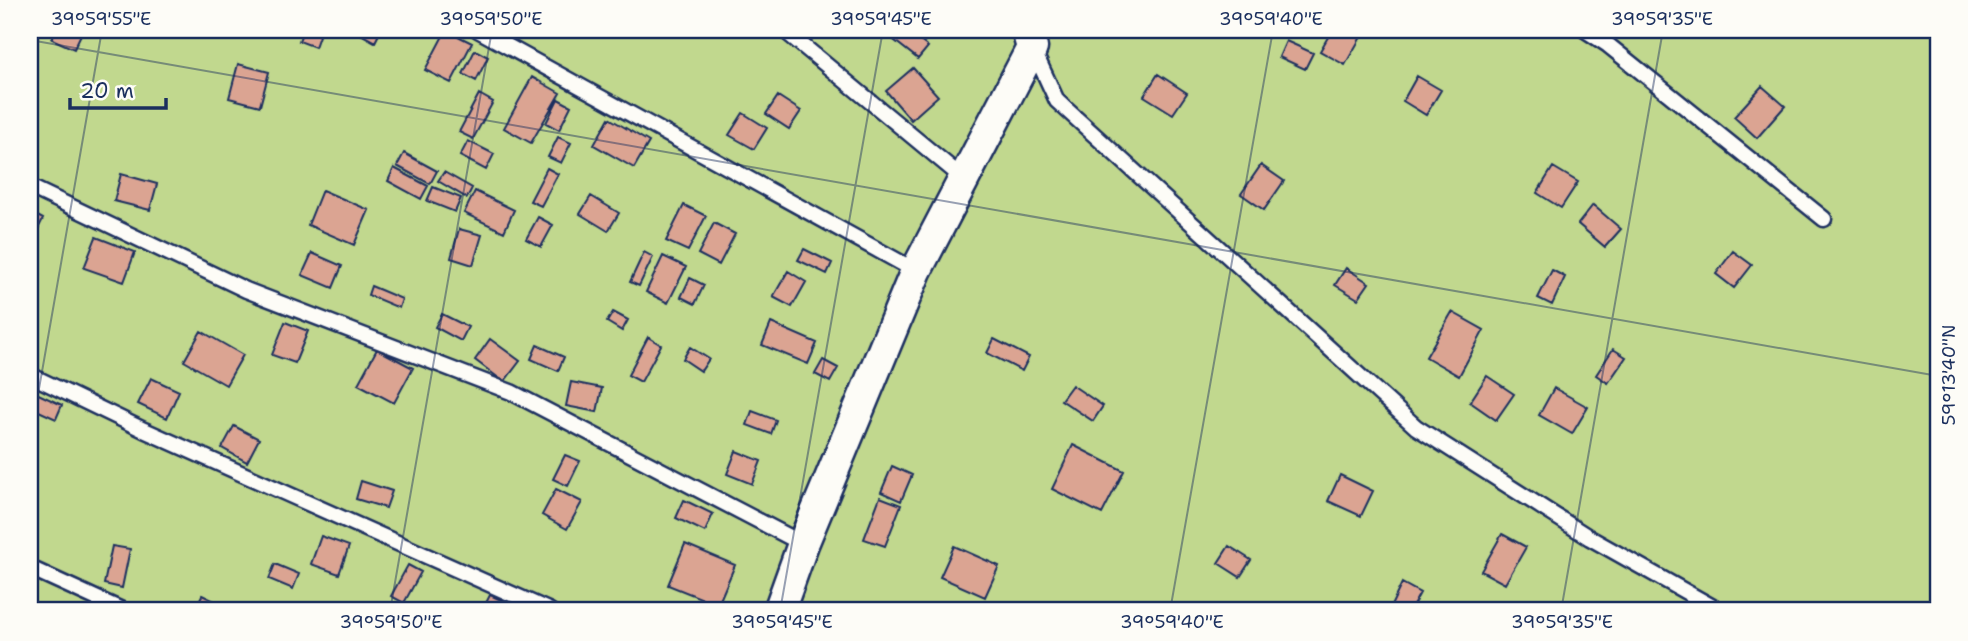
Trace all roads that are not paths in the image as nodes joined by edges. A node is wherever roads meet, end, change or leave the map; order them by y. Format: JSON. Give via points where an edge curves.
{"nodes":[{"id":1,"x":478,"y":30,"type":"edge"},
{"id":2,"x":784,"y":30,"type":"edge"},
{"id":3,"x":1586,"y":30,"type":"edge"},
{"id":4,"x":1029,"y":39,"type":"edge"},
{"id":5,"x":964,"y":179,"type":"junction"},
{"id":6,"x":30,"y":187,"type":"edge"},
{"id":7,"x":1824,"y":219,"type":"dead end"},
{"id":8,"x":916,"y":271,"type":"junction"},
{"id":9,"x":30,"y":375,"type":"edge"},
{"id":10,"x":803,"y":544,"type":"junction"},
{"id":11,"x":30,"y":568,"type":"edge"},
{"id":12,"x":124,"y":611,"type":"edge"},
{"id":13,"x":550,"y":611,"type":"edge"},
{"id":14,"x":779,"y":611,"type":"edge"},
{"id":15,"x":1720,"y":611,"type":"edge"}],
"edges":[{"from":1,"to":8,"type":"lane"},
{"from":2,"to":5,"type":"lane"},
{"from":3,"to":7,"type":"lane"},
{"from":4,"to":5,"type":"street"},
{"from":4,"to":15,"type":"lane","via":[[1057,101],[1416,427],[1590,538]]},
{"from":5,"to":8,"type":"street"},
{"from":6,"to":10,"type":"lane","via":[[246,290],[511,392]]},
{"from":8,"to":10,"type":"street"},
{"from":9,"to":13,"type":"lane"},
{"from":10,"to":14,"type":"street"},
{"from":11,"to":12,"type":"lane"}]}
